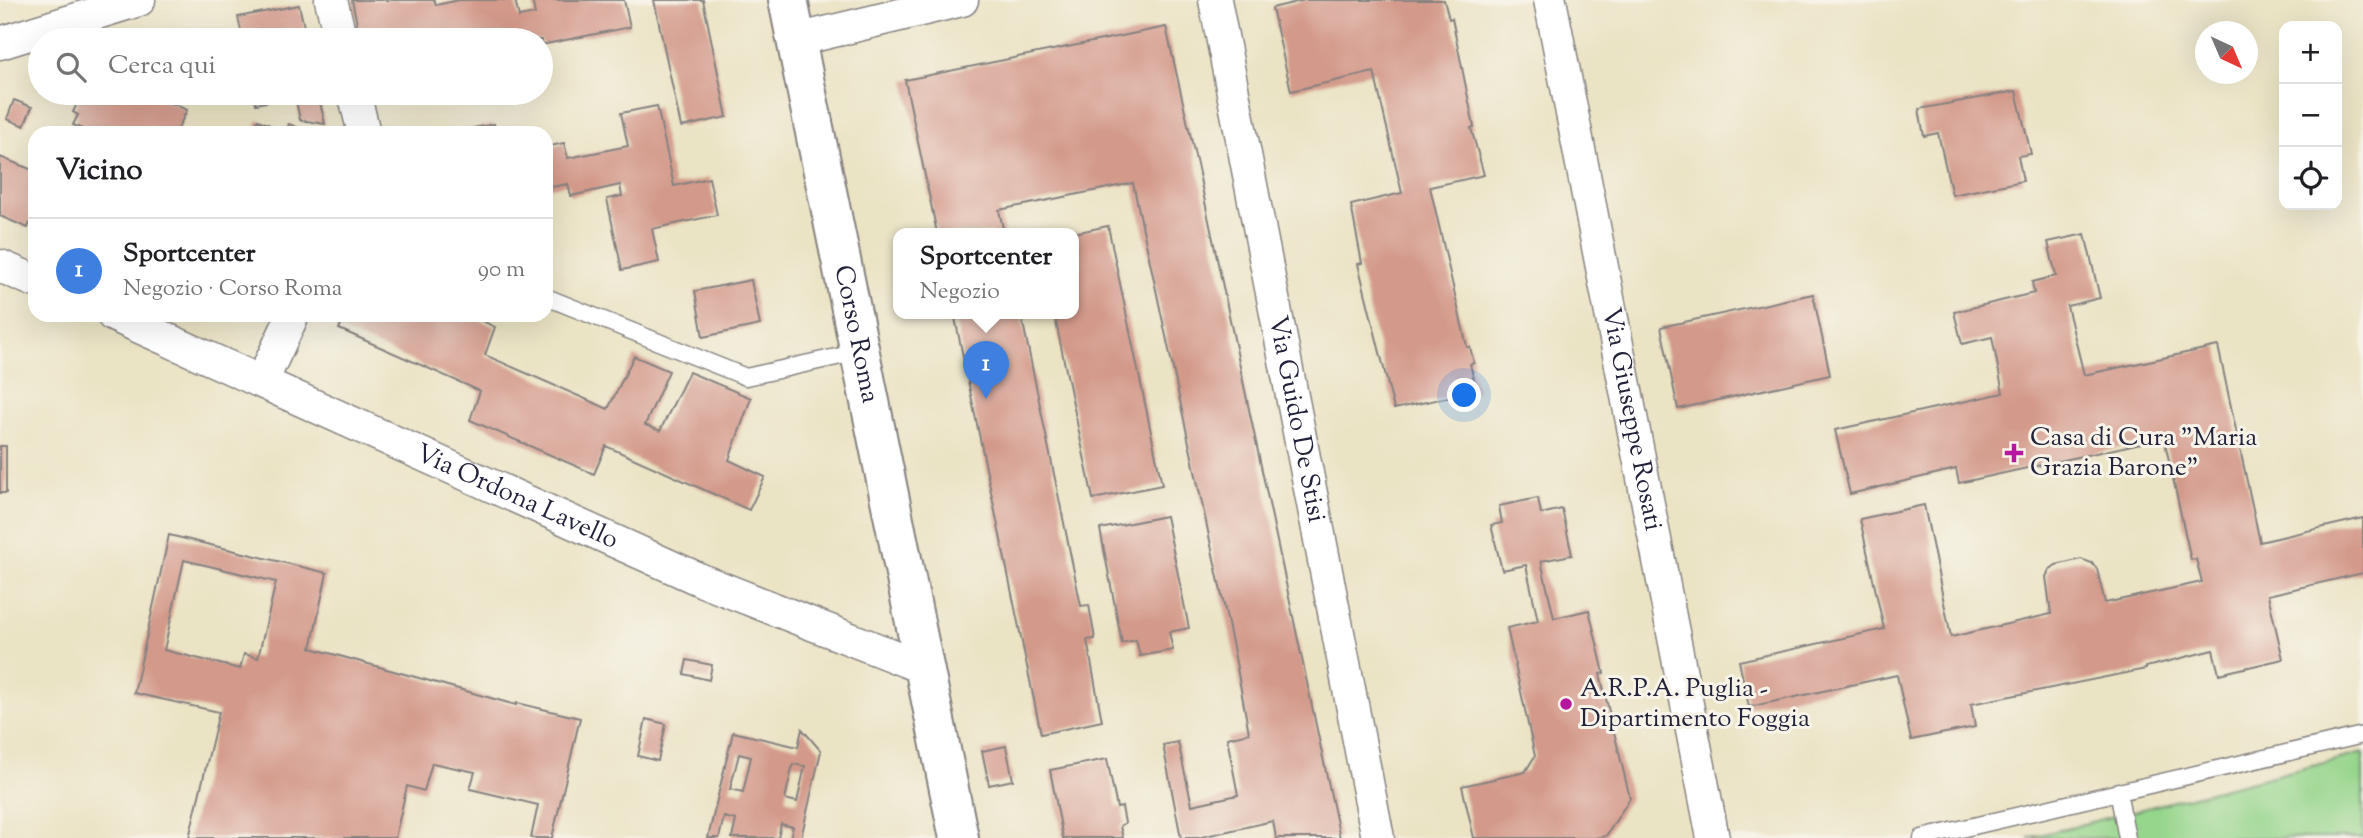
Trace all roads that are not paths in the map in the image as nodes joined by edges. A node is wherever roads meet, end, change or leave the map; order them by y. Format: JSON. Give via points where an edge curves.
{"nodes":[{"id":1,"x":139,"y":0,"type":"edge"},
{"id":2,"x":331,"y":0,"type":"edge"},
{"id":3,"x":788,"y":0,"type":"edge"},
{"id":4,"x":962,"y":0,"type":"edge"},
{"id":5,"x":1215,"y":0,"type":"edge"},
{"id":6,"x":1550,"y":0,"type":"edge"},
{"id":7,"x":48,"y":28,"type":"edge"},
{"id":8,"x":338,"y":28,"type":"edge"},
{"id":9,"x":28,"y":34,"type":"edge"},
{"id":10,"x":796,"y":40,"type":"junction"},
{"id":11,"x":0,"y":43,"type":"edge"},
{"id":12,"x":357,"y":105,"type":"edge"},
{"id":13,"x":362,"y":126,"type":"edge"},
{"id":14,"x":0,"y":266,"type":"edge"},
{"id":15,"x":28,"y":278,"type":"edge"},
{"id":16,"x":553,"y":299,"type":"edge"},
{"id":17,"x":129,"y":322,"type":"edge"},
{"id":18,"x":290,"y":322,"type":"edge"},
{"id":19,"x":859,"y":352,"type":"junction"},
{"id":20,"x":262,"y":381,"type":"junction"},
{"id":21,"x":924,"y":668,"type":"junction"},
{"id":22,"x":2363,"y":735,"type":"edge"},
{"id":23,"x":2118,"y":791,"type":"junction"},
{"id":24,"x":959,"y":838,"type":"edge"},
{"id":25,"x":1378,"y":838,"type":"edge"},
{"id":26,"x":1713,"y":838,"type":"edge"},
{"id":27,"x":1922,"y":838,"type":"edge"},
{"id":28,"x":2127,"y":838,"type":"edge"}],
"edges":[{"from":1,"to":7,"type":"street"},
{"from":2,"to":8,"type":"street"},
{"from":3,"to":10,"type":"street","name":"Corso Roma"},
{"from":4,"to":10,"type":"street"},
{"from":5,"to":25,"type":"street","name":"Via Guido De Stisi"},
{"from":6,"to":26,"type":"street","name":"Via Giuseppe Rosati"},
{"from":9,"to":11,"type":"street"},
{"from":10,"to":19,"type":"street","name":"Corso Roma"},
{"from":12,"to":13,"type":"street"},
{"from":14,"to":15,"type":"street"},
{"from":16,"to":19,"type":"lane","via":[[746,377]]},
{"from":17,"to":20,"type":"street","name":"Via Ordona Lavello"},
{"from":18,"to":20,"type":"street"},
{"from":19,"to":21,"type":"street","name":"Corso Roma"},
{"from":20,"to":21,"type":"street","name":"Via Ordona Lavello","via":[[703,581]]},
{"from":21,"to":24,"type":"street","name":"Corso Roma"},
{"from":22,"to":23,"type":"lane"},
{"from":23,"to":27,"type":"lane"},
{"from":23,"to":28,"type":"lane"}]}
